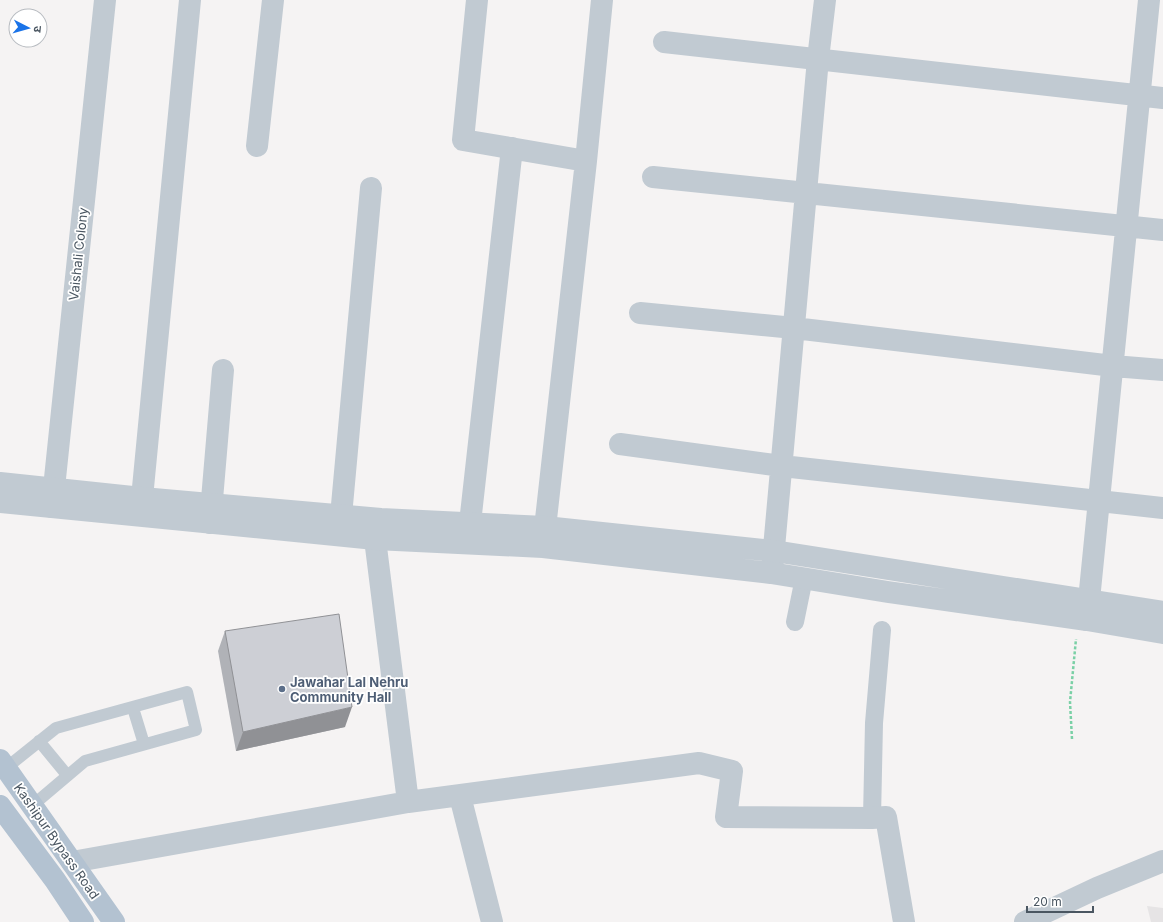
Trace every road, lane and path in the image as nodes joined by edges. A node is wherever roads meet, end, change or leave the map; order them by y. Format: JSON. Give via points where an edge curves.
{"nodes":[{"id":1,"x":105,"y":0,"type":"edge"},
{"id":2,"x":190,"y":0,"type":"edge"},
{"id":3,"x":273,"y":0,"type":"edge"},
{"id":4,"x":477,"y":0,"type":"edge"},
{"id":5,"x":602,"y":0,"type":"edge"},
{"id":6,"x":825,"y":0,"type":"edge"},
{"id":7,"x":1149,"y":0,"type":"edge"},
{"id":8,"x":664,"y":42,"type":"dead end"},
{"id":9,"x":818,"y":59,"type":"junction"},
{"id":10,"x":1140,"y":95,"type":"junction"},
{"id":11,"x":1163,"y":98,"type":"edge"},
{"id":12,"x":257,"y":146,"type":"dead end"},
{"id":13,"x":512,"y":148,"type":"junction"},
{"id":14,"x":586,"y":161,"type":"junction"},
{"id":15,"x":653,"y":177,"type":"dead end"},
{"id":16,"x":371,"y":188,"type":"dead end"},
{"id":17,"x":806,"y":193,"type":"junction"},
{"id":18,"x":1126,"y":226,"type":"junction"},
{"id":19,"x":1163,"y":230,"type":"edge"},
{"id":20,"x":640,"y":313,"type":"dead end"},
{"id":21,"x":794,"y":328,"type":"junction"},
{"id":22,"x":1112,"y":366,"type":"junction"},
{"id":23,"x":224,"y":370,"type":"dead end"},
{"id":24,"x":1163,"y":370,"type":"edge"},
{"id":25,"x":620,"y":444,"type":"dead end"},
{"id":26,"x":782,"y":466,"type":"junction"},
{"id":27,"x":0,"y":482,"type":"edge"},
{"id":28,"x":53,"y":498,"type":"junction"},
{"id":29,"x":142,"y":498,"type":"junction"},
{"id":30,"x":1099,"y":500,"type":"junction"},
{"id":31,"x":0,"y":502,"type":"edge"},
{"id":32,"x":1163,"y":508,"type":"edge"},
{"id":33,"x":211,"y":514,"type":"junction"},
{"id":34,"x":341,"y":516,"type":"junction"},
{"id":35,"x":470,"y":524,"type":"junction"},
{"id":36,"x":544,"y":537,"type":"junction"},
{"id":37,"x":375,"y":539,"type":"junction"},
{"id":38,"x":774,"y":551,"type":"junction"},
{"id":39,"x":771,"y":573,"type":"junction"},
{"id":40,"x":804,"y":578,"type":"junction"},
{"id":41,"x":1163,"y":612,"type":"edge"},
{"id":42,"x":1085,"y":613,"type":"junction"},
{"id":43,"x":795,"y":622,"type":"dead end"},
{"id":44,"x":882,"y":630,"type":"dead end"},
{"id":45,"x":1163,"y":633,"type":"edge"},
{"id":46,"x":133,"y":708,"type":"junction"},
{"id":47,"x":1072,"y":739,"type":"dead end"},
{"id":48,"x":39,"y":741,"type":"junction"},
{"id":49,"x":144,"y":744,"type":"junction"},
{"id":50,"x":2,"y":767,"type":"edge"},
{"id":51,"x":67,"y":775,"type":"junction"},
{"id":52,"x":460,"y":796,"type":"junction"},
{"id":53,"x":408,"y":802,"type":"junction"},
{"id":54,"x":33,"y":805,"type":"junction"},
{"id":55,"x":0,"y":806,"type":"edge"},
{"id":56,"x":872,"y":818,"type":"junction"},
{"id":57,"x":1163,"y":861,"type":"edge"},
{"id":58,"x":72,"y":862,"type":"junction"},
{"id":59,"x":83,"y":922,"type":"edge"},
{"id":60,"x":114,"y":922,"type":"edge"},
{"id":61,"x":492,"y":922,"type":"edge"},
{"id":62,"x":904,"y":922,"type":"edge"},
{"id":63,"x":1025,"y":922,"type":"edge"}],
"edges":[{"from":1,"to":28,"type":"street","name":"Vaishali Colony"},
{"from":2,"to":29,"type":"street"},
{"from":3,"to":12,"type":"street"},
{"from":4,"to":13,"type":"street","via":[[463,140]]},
{"from":5,"to":14,"type":"street"},
{"from":6,"to":9,"type":"street"},
{"from":7,"to":10,"type":"street"},
{"from":8,"to":9,"type":"street"},
{"from":9,"to":10,"type":"street"},
{"from":9,"to":17,"type":"street"},
{"from":10,"to":11,"type":"street"},
{"from":10,"to":18,"type":"street"},
{"from":13,"to":14,"type":"street"},
{"from":13,"to":35,"type":"street"},
{"from":14,"to":36,"type":"street"},
{"from":15,"to":17,"type":"street"},
{"from":16,"to":34,"type":"street"},
{"from":17,"to":18,"type":"street"},
{"from":17,"to":21,"type":"street"},
{"from":18,"to":19,"type":"street"},
{"from":18,"to":22,"type":"street"},
{"from":20,"to":21,"type":"street"},
{"from":21,"to":22,"type":"street"},
{"from":21,"to":26,"type":"street"},
{"from":22,"to":24,"type":"street"},
{"from":22,"to":30,"type":"street"},
{"from":23,"to":33,"type":"street"},
{"from":25,"to":26,"type":"street"},
{"from":26,"to":30,"type":"street"},
{"from":26,"to":38,"type":"street"},
{"from":27,"to":28,"type":"street"},
{"from":28,"to":29,"type":"street"},
{"from":28,"to":31,"type":"street"},
{"from":28,"to":33,"type":"street"},
{"from":29,"to":33,"type":"street"},
{"from":30,"to":32,"type":"street"},
{"from":30,"to":42,"type":"street"},
{"from":33,"to":34,"type":"street"},
{"from":33,"to":37,"type":"street"},
{"from":34,"to":35,"type":"street"},
{"from":35,"to":36,"type":"street"},
{"from":36,"to":37,"type":"street"},
{"from":36,"to":38,"type":"street"},
{"from":36,"to":39,"type":"street"},
{"from":37,"to":53,"type":"street"},
{"from":38,"to":39,"type":"street"},
{"from":38,"to":42,"type":"street"},
{"from":39,"to":40,"type":"street"},
{"from":40,"to":42,"type":"street","via":[[888,592]]},
{"from":40,"to":43,"type":"street"},
{"from":41,"to":42,"type":"street"},
{"from":42,"to":45,"type":"street"},
{"from":42,"to":47,"type":"path","via":[[1070,702]]},
{"from":44,"to":56,"type":"street","via":[[874,723]]},
{"from":46,"to":48,"type":"lane","via":[[56,728]]},
{"from":46,"to":49,"type":"lane"},
{"from":46,"to":49,"type":"lane","via":[[187,692],[196,730]]},
{"from":48,"to":50,"type":"lane"},
{"from":48,"to":51,"type":"lane"},
{"from":49,"to":51,"type":"lane","via":[[85,761]]},
{"from":50,"to":54,"type":"main road","name":"Kashipur Bypass Road"},
{"from":51,"to":54,"type":"lane"},
{"from":52,"to":53,"type":"street"},
{"from":52,"to":56,"type":"street","via":[[699,763],[732,771],[726,817]]},
{"from":52,"to":61,"type":"street"},
{"from":53,"to":58,"type":"street"},
{"from":54,"to":58,"type":"main road","name":"Kashipur Bypass Road"},
{"from":55,"to":59,"type":"main road"},
{"from":56,"to":62,"type":"street","via":[[886,816]]},
{"from":57,"to":63,"type":"street"},
{"from":58,"to":60,"type":"main road","name":"Kashipur Bypass Road"}]}
